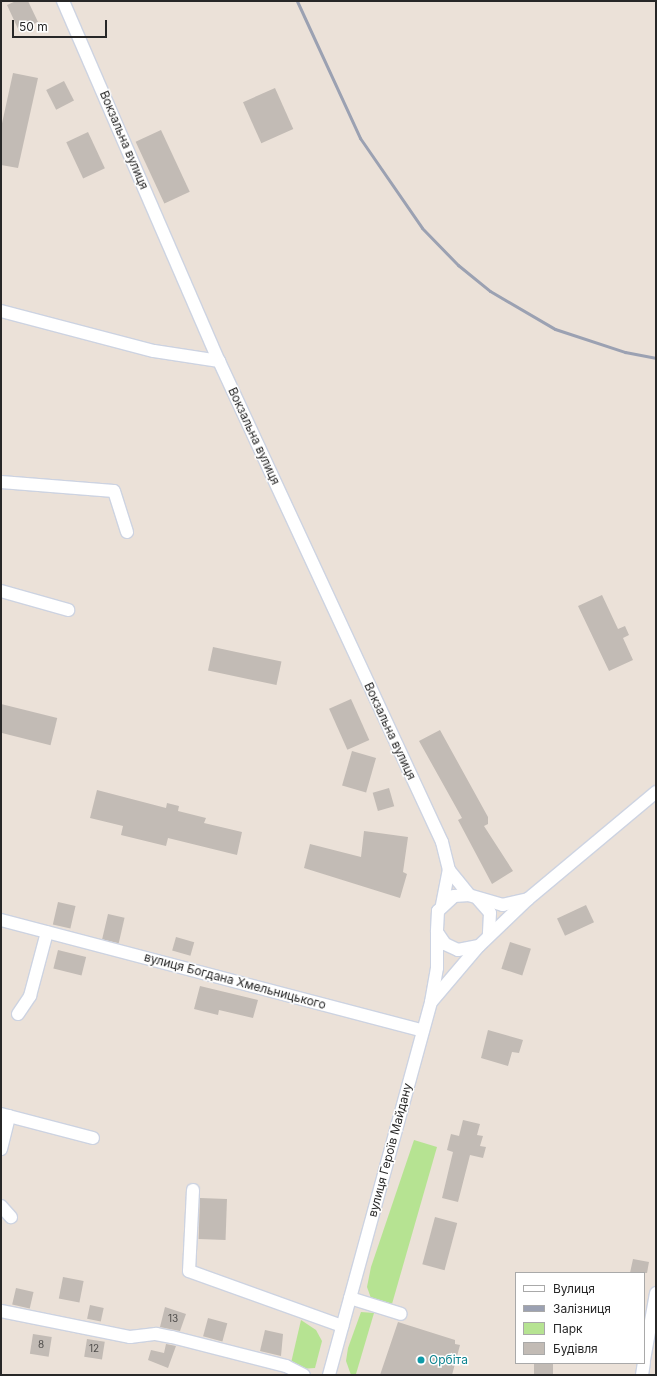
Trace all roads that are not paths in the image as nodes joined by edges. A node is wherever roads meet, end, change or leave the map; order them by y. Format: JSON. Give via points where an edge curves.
{"nodes":[{"id":1,"x":63,"y":1,"type":"edge"},
{"id":2,"x":1,"y":311,"type":"edge"},
{"id":3,"x":220,"y":361,"type":"junction"},
{"id":4,"x":1,"y":482,"type":"edge"},
{"id":5,"x":127,"y":532,"type":"dead end"},
{"id":6,"x":1,"y":592,"type":"edge"},
{"id":7,"x":68,"y":610,"type":"dead end"},
{"id":8,"x":656,"y":792,"type":"edge"},
{"id":9,"x":450,"y":870,"type":"junction"},
{"id":10,"x":472,"y":896,"type":"junction"},
{"id":11,"x":528,"y":899,"type":"junction"},
{"id":12,"x":442,"y":904,"type":"junction"},
{"id":13,"x":1,"y":920,"type":"edge"},
{"id":14,"x":47,"y":932,"type":"junction"},
{"id":15,"x":437,"y":932,"type":"junction"},
{"id":16,"x":489,"y":935,"type":"junction"},
{"id":17,"x":479,"y":946,"type":"junction"},
{"id":18,"x":431,"y":1002,"type":"junction"},
{"id":19,"x":18,"y":1014,"type":"dead end"},
{"id":20,"x":423,"y":1031,"type":"junction"},
{"id":21,"x":5,"y":1115,"type":"edge"},
{"id":22,"x":93,"y":1138,"type":"dead end"},
{"id":23,"x":1,"y":1150,"type":"edge"},
{"id":24,"x":193,"y":1190,"type":"dead end"},
{"id":25,"x":1,"y":1206,"type":"edge"},
{"id":26,"x":11,"y":1217,"type":"dead end"},
{"id":27,"x":656,"y":1293,"type":"edge"},
{"id":28,"x":350,"y":1298,"type":"junction"},
{"id":29,"x":1,"y":1312,"type":"edge"},
{"id":30,"x":401,"y":1314,"type":"dead end"},
{"id":31,"x":342,"y":1326,"type":"junction"},
{"id":32,"x":645,"y":1356,"type":"edge"},
{"id":33,"x":644,"y":1364,"type":"edge"},
{"id":34,"x":304,"y":1375,"type":"edge"},
{"id":35,"x":329,"y":1375,"type":"edge"},
{"id":36,"x":642,"y":1375,"type":"edge"}],
"edges":[{"from":1,"to":3,"type":"street","name":"Вокзальна вулиця"},
{"from":2,"to":3,"type":"street","via":[[154,351]]},
{"from":3,"to":9,"type":"street","name":"Вокзальна вулиця","via":[[442,842]]},
{"from":4,"to":5,"type":"street","via":[[114,491]]},
{"from":6,"to":7,"type":"street"},
{"from":8,"to":11,"type":"street","name":"вулиця Героїв Майдану"},
{"from":9,"to":10,"type":"street","name":"Вокзальна вулиця"},
{"from":9,"to":12,"type":"street","name":"Вокзальна вулиця"},
{"from":10,"to":11,"type":"street","name":"вулиця Героїв Майдану","via":[[504,905]]},
{"from":10,"to":12,"type":"street","name":"вулиця Героїв Майдану","via":[[454,896]]},
{"from":10,"to":16,"type":"street","via":[[490,914]]},
{"from":11,"to":16,"type":"street","name":"вулиця Героїв Майдану"},
{"from":12,"to":15,"type":"street","name":"вулиця Героїв Майдану","via":[[436,918]]},
{"from":13,"to":14,"type":"street","name":"вулиця Богдана Хмельницького"},
{"from":14,"to":19,"type":"street","via":[[30,996]]},
{"from":14,"to":20,"type":"street","name":"вулиця Богдана Хмельницького"},
{"from":15,"to":17,"type":"street","via":[[445,944],[458,950]]},
{"from":15,"to":18,"type":"street","name":"вулиця Героїв Майдану","via":[[437,968]]},
{"from":16,"to":17,"type":"street","name":"вулиця Героїв Майдану"},
{"from":17,"to":18,"type":"street","name":"вулиця Героїв Майдану"},
{"from":18,"to":20,"type":"street","name":"вулиця Героїв Майдану"},
{"from":20,"to":28,"type":"street","name":"вулиця Героїв Майдану"},
{"from":21,"to":22,"type":"street"},
{"from":21,"to":23,"type":"street"},
{"from":24,"to":31,"type":"street","via":[[189,1271]]},
{"from":25,"to":26,"type":"street"},
{"from":27,"to":32,"type":"street"},
{"from":28,"to":30,"type":"street"},
{"from":28,"to":31,"type":"street","name":"вулиця Героїв Майдану"},
{"from":29,"to":34,"type":"street","via":[[130,1337],[156,1334],[172,1337],[286,1366]]},
{"from":31,"to":35,"type":"street","name":"вулиця Героїв Майдану"},
{"from":33,"to":36,"type":"street"}]}
